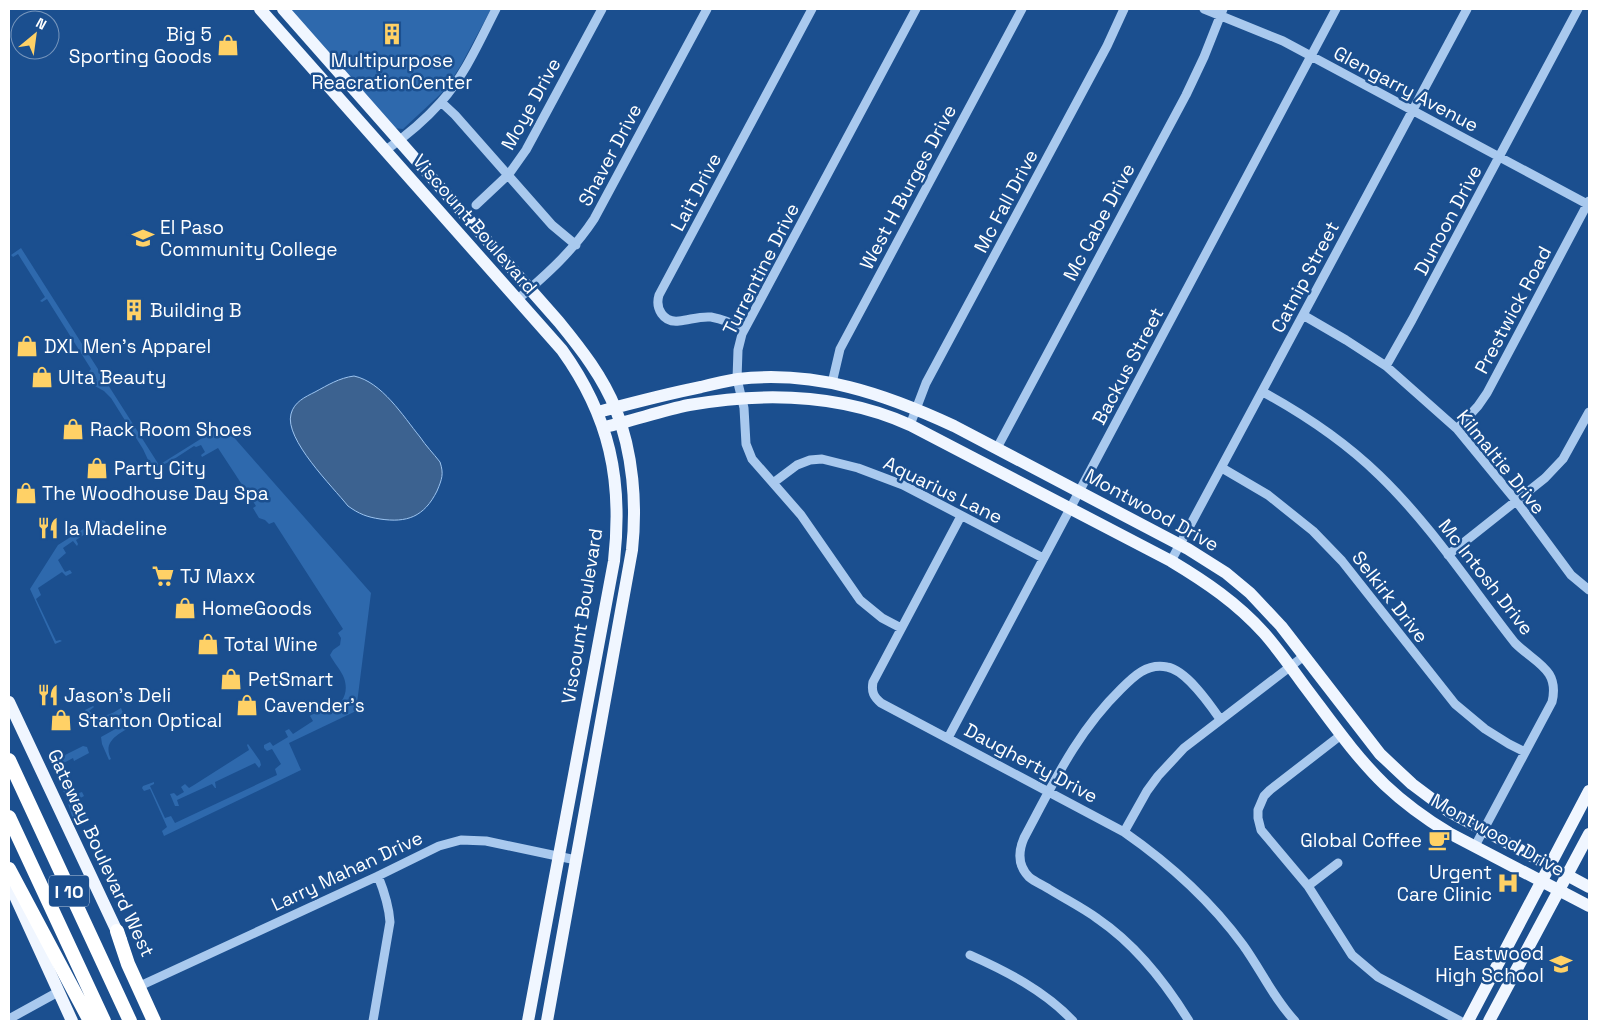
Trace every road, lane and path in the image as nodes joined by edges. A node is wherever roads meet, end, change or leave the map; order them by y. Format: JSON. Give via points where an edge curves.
{"nodes":[{"id":1,"x":260,"y":9,"type":"edge"},
{"id":2,"x":283,"y":9,"type":"edge"},
{"id":3,"x":496,"y":9,"type":"edge"},
{"id":4,"x":602,"y":9,"type":"edge"},
{"id":5,"x":707,"y":9,"type":"edge"},
{"id":6,"x":812,"y":9,"type":"edge"},
{"id":7,"x":916,"y":9,"type":"edge"},
{"id":8,"x":1022,"y":9,"type":"edge"},
{"id":9,"x":1124,"y":9,"type":"edge"},
{"id":10,"x":1204,"y":9,"type":"edge"},
{"id":11,"x":1336,"y":9,"type":"edge"},
{"id":12,"x":1466,"y":9,"type":"edge"},
{"id":13,"x":1578,"y":9,"type":"edge"},
{"id":14,"x":1222,"y":12,"type":"edge"},
{"id":15,"x":1311,"y":56,"type":"junction"},
{"id":16,"x":441,"y":102,"type":"junction"},
{"id":17,"x":1413,"y":112,"type":"junction"},
{"id":18,"x":399,"y":141,"type":"junction"},
{"id":19,"x":386,"y":150,"type":"junction"},
{"id":20,"x":1500,"y":158,"type":"junction"},
{"id":21,"x":509,"y":174,"type":"junction"},
{"id":22,"x":1589,"y":203,"type":"edge"},
{"id":23,"x":476,"y":205,"type":"dead end"},
{"id":24,"x":576,"y":245,"type":"junction"},
{"id":25,"x":530,"y":289,"type":"junction"},
{"id":26,"x":518,"y":299,"type":"junction"},
{"id":27,"x":1303,"y":315,"type":"junction"},
{"id":28,"x":744,"y":330,"type":"junction"},
{"id":29,"x":1386,"y":366,"type":"junction"},
{"id":30,"x":737,"y":380,"type":"junction"},
{"id":31,"x":832,"y":383,"type":"junction"},
{"id":32,"x":1262,"y":392,"type":"junction"},
{"id":33,"x":741,"y":398,"type":"junction"},
{"id":34,"x":615,"y":408,"type":"junction"},
{"id":35,"x":917,"y":408,"type":"junction"},
{"id":36,"x":598,"y":412,"type":"junction"},
{"id":37,"x":1589,"y":412,"type":"edge"},
{"id":38,"x":621,"y":423,"type":"junction"},
{"id":39,"x":910,"y":425,"type":"junction"},
{"id":40,"x":604,"y":427,"type":"junction"},
{"id":41,"x":1457,"y":429,"type":"junction"},
{"id":42,"x":997,"y":448,"type":"junction"},
{"id":43,"x":1222,"y":468,"type":"junction"},
{"id":44,"x":773,"y":483,"type":"junction"},
{"id":45,"x":1080,"y":492,"type":"junction"},
{"id":46,"x":1517,"y":502,"type":"junction"},
{"id":47,"x":1070,"y":509,"type":"junction"},
{"id":48,"x":962,"y":516,"type":"junction"},
{"id":49,"x":1180,"y":545,"type":"junction"},
{"id":50,"x":1448,"y":555,"type":"junction"},
{"id":51,"x":1043,"y":558,"type":"junction"},
{"id":52,"x":1172,"y":561,"type":"junction"},
{"id":53,"x":611,"y":573,"type":"junction"},
{"id":54,"x":628,"y":576,"type":"junction"},
{"id":55,"x":1589,"y":590,"type":"edge"},
{"id":56,"x":901,"y":628,"type":"junction"},
{"id":57,"x":1304,"y":656,"type":"junction"},
{"id":58,"x":1290,"y":667,"type":"junction"},
{"id":59,"x":9,"y":702,"type":"edge"},
{"id":60,"x":585,"y":718,"type":"junction"},
{"id":61,"x":1220,"y":719,"type":"junction"},
{"id":62,"x":601,"y":720,"type":"junction"},
{"id":63,"x":1341,"y":735,"type":"junction"},
{"id":64,"x":948,"y":738,"type":"junction"},
{"id":65,"x":1525,"y":752,"type":"junction"},
{"id":66,"x":9,"y":760,"type":"edge"},
{"id":67,"x":1589,"y":791,"type":"edge"},
{"id":68,"x":1049,"y":792,"type":"junction"},
{"id":69,"x":9,"y":816,"type":"edge"},
{"id":70,"x":1483,"y":830,"type":"junction"},
{"id":71,"x":1124,"y":832,"type":"junction"},
{"id":72,"x":1589,"y":834,"type":"edge"},
{"id":73,"x":1475,"y":846,"type":"junction"},
{"id":74,"x":559,"y":856,"type":"junction"},
{"id":75,"x":576,"y":860,"type":"junction"},
{"id":76,"x":1338,"y":862,"type":"dead end"},
{"id":77,"x":1550,"y":866,"type":"junction"},
{"id":78,"x":9,"y":869,"type":"edge"},
{"id":79,"x":378,"y":876,"type":"junction"},
{"id":80,"x":1567,"y":876,"type":"junction"},
{"id":81,"x":1542,"y":882,"type":"junction"},
{"id":82,"x":9,"y":883,"type":"edge"},
{"id":83,"x":1308,"y":886,"type":"junction"},
{"id":84,"x":1589,"y":887,"type":"edge"},
{"id":85,"x":1559,"y":890,"type":"junction"},
{"id":86,"x":1589,"y":906,"type":"edge"},
{"id":87,"x":117,"y":931,"type":"junction"},
{"id":88,"x":1506,"y":950,"type":"junction"},
{"id":89,"x":970,"y":955,"type":"dead end"},
{"id":90,"x":1522,"y":959,"type":"junction"},
{"id":91,"x":142,"y":985,"type":"junction"},
{"id":92,"x":58,"y":992,"type":"junction"},
{"id":93,"x":9,"y":1019,"type":"edge"},
{"id":94,"x":72,"y":1021,"type":"edge"},
{"id":95,"x":90,"y":1021,"type":"edge"},
{"id":96,"x":104,"y":1021,"type":"edge"},
{"id":97,"x":130,"y":1021,"type":"edge"},
{"id":98,"x":154,"y":1021,"type":"edge"},
{"id":99,"x":159,"y":1021,"type":"edge"},
{"id":100,"x":373,"y":1021,"type":"edge"},
{"id":101,"x":528,"y":1021,"type":"edge"},
{"id":102,"x":547,"y":1021,"type":"edge"},
{"id":103,"x":1073,"y":1021,"type":"edge"},
{"id":104,"x":1189,"y":1021,"type":"edge"},
{"id":105,"x":1295,"y":1021,"type":"edge"},
{"id":106,"x":1460,"y":1021,"type":"edge"},
{"id":107,"x":1468,"y":1021,"type":"edge"},
{"id":108,"x":1489,"y":1021,"type":"edge"}],
"edges":[{"from":1,"to":19,"type":"main road","name":"Viscount Boulevard"},
{"from":2,"to":18,"type":"main road","name":"Viscount Boulevard"},
{"from":3,"to":16,"type":"street","via":[[466,67]]},
{"from":4,"to":21,"type":"street","name":"Moye Drive","via":[[526,150]]},
{"from":5,"to":24,"type":"street","name":"Shaver Drive","via":[[594,219]]},
{"from":6,"to":28,"type":"street","name":"Lait Drive","via":[[657,301],[661,314],[672,321],[710,317]]},
{"from":7,"to":28,"type":"street","name":"Turrentine Drive"},
{"from":8,"to":31,"type":"street","name":"West H Burges Drive","via":[[840,349]]},
{"from":9,"to":35,"type":"street","name":"Mc Fall Drive","via":[[926,383]]},
{"from":10,"to":14,"type":"street","name":"Glengarry Avenue"},
{"from":11,"to":15,"type":"street","name":"Backus Street"},
{"from":12,"to":17,"type":"street","name":"Catnip Street"},
{"from":13,"to":20,"type":"street","name":"Dunoon Drive"},
{"from":14,"to":15,"type":"street","name":"Glengarry Avenue"},
{"from":14,"to":42,"type":"street","name":"Mc Cabe Drive","via":[[1186,96]]},
{"from":15,"to":17,"type":"street","name":"Glengarry Avenue"},
{"from":15,"to":45,"type":"street","name":"Backus Street"},
{"from":16,"to":18,"type":"street"},
{"from":16,"to":21,"type":"street"},
{"from":17,"to":20,"type":"street","name":"Glengarry Avenue"},
{"from":17,"to":27,"type":"street","name":"Catnip Street"},
{"from":18,"to":19,"type":"street"},
{"from":18,"to":25,"type":"main road","name":"Viscount Boulevard"},
{"from":19,"to":26,"type":"main road","name":"Viscount Boulevard"},
{"from":20,"to":22,"type":"street","name":"Glengarry Avenue"},
{"from":20,"to":29,"type":"street","name":"Dunoon Drive"},
{"from":21,"to":23,"type":"street","name":"Moye Drive"},
{"from":21,"to":24,"type":"street","via":[[552,225]]},
{"from":22,"to":41,"type":"street","name":"Prestwick Road","via":[[1487,393]]},
{"from":24,"to":25,"type":"street","name":"Shaver Drive"},
{"from":25,"to":26,"type":"street","name":"Shaver Drive"},
{"from":25,"to":34,"type":"main road","name":"Viscount Boulevard","via":[[577,344]]},
{"from":26,"to":36,"type":"main road","name":"Viscount Boulevard","via":[[575,368]]},
{"from":27,"to":29,"type":"street","name":"Kilmaltie Drive"},
{"from":27,"to":32,"type":"street","name":"Catnip Street"},
{"from":28,"to":30,"type":"street","name":"Turrentine Drive","via":[[738,350]]},
{"from":29,"to":41,"type":"street","name":"Kilmaltie Drive"},
{"from":30,"to":31,"type":"main road","name":"Montwood Drive","via":[[774,378]]},
{"from":30,"to":33,"type":"street","name":"Turrentine Drive"},
{"from":30,"to":34,"type":"main road","name":"Montwood Drive"},
{"from":31,"to":35,"type":"main road","name":"Montwood Drive","via":[[875,393]]},
{"from":32,"to":43,"type":"street","name":"Catnip Street"},
{"from":32,"to":50,"type":"street","name":"Mc Intosh Drive","via":[[1311,420],[1361,458],[1398,495]]},
{"from":33,"to":38,"type":"main road","name":"Montwood Drive","via":[[688,405]]},
{"from":33,"to":39,"type":"main road","name":"Montwood Drive","via":[[782,397],[838,404],[879,413]]},
{"from":33,"to":44,"type":"street","name":"Turrentine Drive","via":[[749,453]]},
{"from":34,"to":36,"type":"main road","name":"Montwood Drive"},
{"from":34,"to":38,"type":"main road","name":"Viscount Boulevard"},
{"from":35,"to":39,"type":"street","name":"Mc Fall Drive"},
{"from":35,"to":42,"type":"main road","name":"Montwood Drive"},
{"from":36,"to":40,"type":"main road","name":"Viscount Boulevard"},
{"from":37,"to":46,"type":"street","via":[[1555,469]]},
{"from":38,"to":40,"type":"main road","name":"Montwood Drive"},
{"from":38,"to":54,"type":"main road","name":"Viscount Boulevard","via":[[634,496],[634,531]]},
{"from":39,"to":47,"type":"main road","name":"Montwood Drive"},
{"from":40,"to":53,"type":"main road","name":"Viscount Boulevard","via":[[616,494]]},
{"from":41,"to":46,"type":"street","name":"Kilmaltie Drive"},
{"from":42,"to":45,"type":"main road","name":"Montwood Drive"},
{"from":43,"to":49,"type":"street","name":"Catnip Street"},
{"from":43,"to":65,"type":"street","name":"Selkirk Drive","via":[[1268,495],[1314,531],[1342,561],[1455,704],[1485,729]]},
{"from":44,"to":48,"type":"street","name":"Aquarius Lane","via":[[802,462],[822,459],[885,477]]},
{"from":44,"to":56,"type":"street","name":"Turrentine Drive","via":[[811,528],[860,600]]},
{"from":45,"to":47,"type":"street","name":"Backus Street"},
{"from":45,"to":49,"type":"main road","name":"Montwood Drive"},
{"from":46,"to":50,"type":"street"},
{"from":46,"to":55,"type":"street","name":"Kilmaltie Drive","via":[[1572,575]]},
{"from":47,"to":51,"type":"street","name":"Backus Street"},
{"from":47,"to":52,"type":"main road","name":"Montwood Drive"},
{"from":48,"to":51,"type":"street","name":"Aquarius Lane"},
{"from":48,"to":56,"type":"street","name":"Daugherty Drive"},
{"from":49,"to":52,"type":"street","name":"Catnip Street"},
{"from":49,"to":57,"type":"main road","name":"Montwood Drive","via":[[1250,593]]},
{"from":50,"to":65,"type":"street","name":"Mc Intosh Drive","via":[[1516,643],[1550,675],[1554,687],[1552,702]]},
{"from":51,"to":64,"type":"street","name":"Backus Street"},
{"from":52,"to":58,"type":"main road","name":"Montwood Drive","via":[[1236,605],[1265,634]]},
{"from":53,"to":54,"type":"main road"},
{"from":53,"to":60,"type":"main road","name":"Viscount Boulevard"},
{"from":54,"to":62,"type":"main road","name":"Viscount Boulevard"},
{"from":56,"to":64,"type":"street","name":"Daugherty Drive","via":[[873,682],[873,693],[881,703]]},
{"from":57,"to":58,"type":"street"},
{"from":57,"to":70,"type":"main road","name":"Montwood Drive","via":[[1380,754],[1397,771],[1448,811]]},
{"from":58,"to":61,"type":"street"},
{"from":58,"to":63,"type":"main road","name":"Montwood Drive"},
{"from":59,"to":87,"type":"main road","name":"Gateway Boulevard West"},
{"from":60,"to":62,"type":"main road"},
{"from":60,"to":74,"type":"main road","name":"Viscount Boulevard"},
{"from":61,"to":68,"type":"street","via":[[1200,692],[1175,669],[1147,668],[1128,682],[1097,715],[1068,755]]},
{"from":61,"to":71,"type":"street","via":[[1170,761],[1147,791]]},
{"from":62,"to":75,"type":"main road","name":"Viscount Boulevard"},
{"from":63,"to":73,"type":"main road","name":"Montwood Drive","via":[[1366,766],[1404,802],[1428,820]]},
{"from":63,"to":83,"type":"street","via":[[1270,790],[1258,810],[1263,835]]},
{"from":64,"to":68,"type":"street","name":"Daugherty Drive"},
{"from":65,"to":70,"type":"street","name":"Mc Intosh Drive"},
{"from":66,"to":97,"type":"highway","number":"I 10"},
{"from":67,"to":77,"type":"main road"},
{"from":68,"to":71,"type":"street","name":"Daugherty Drive"},
{"from":68,"to":104,"type":"street","via":[[1021,845],[1020,857],[1025,871],[1033,880],[1115,932],[1161,978]]},
{"from":69,"to":96,"type":"highway","number":"I 10"},
{"from":70,"to":73,"type":"street","name":"Mc Intosh Drive"},
{"from":70,"to":77,"type":"main road","name":"Montwood Drive"},
{"from":71,"to":105,"type":"street","name":"Daugherty Drive","via":[[1168,864],[1212,907]]},
{"from":72,"to":80,"type":"main road"},
{"from":73,"to":81,"type":"main road","name":"Montwood Drive"},
{"from":74,"to":75,"type":"street","name":"Larry Mahan Drive"},
{"from":74,"to":79,"type":"street","name":"Larry Mahan Drive","via":[[486,841],[461,840],[439,846]]},
{"from":74,"to":101,"type":"main road","name":"Viscount Boulevard"},
{"from":75,"to":102,"type":"main road","name":"Viscount Boulevard"},
{"from":76,"to":83,"type":"street"},
{"from":77,"to":80,"type":"main road","name":"Montwood Drive"},
{"from":77,"to":81,"type":"main road"},
{"from":78,"to":95,"type":"highway"},
{"from":79,"to":91,"type":"street","name":"Larry Mahan Drive"},
{"from":79,"to":100,"type":"street","via":[[386,894],[390,922]]},
{"from":80,"to":84,"type":"main road","name":"Montwood Drive"},
{"from":80,"to":85,"type":"main road"},
{"from":81,"to":85,"type":"main road","name":"Montwood Drive"},
{"from":81,"to":88,"type":"main road"},
{"from":82,"to":92,"type":"main road"},
{"from":83,"to":106,"type":"street","via":[[1358,962]]},
{"from":85,"to":86,"type":"main road","name":"Montwood Drive"},
{"from":85,"to":90,"type":"main road"},
{"from":87,"to":91,"type":"main road","name":"Gateway Boulevard West"},
{"from":87,"to":98,"type":"highway"},
{"from":88,"to":90,"type":"main road"},
{"from":88,"to":107,"type":"main road"},
{"from":89,"to":103,"type":"street","via":[[1033,988]]},
{"from":90,"to":108,"type":"main road"},
{"from":91,"to":99,"type":"main road","name":"Gateway Boulevard West"},
{"from":92,"to":93,"type":"street"},
{"from":92,"to":94,"type":"main road"}]}
